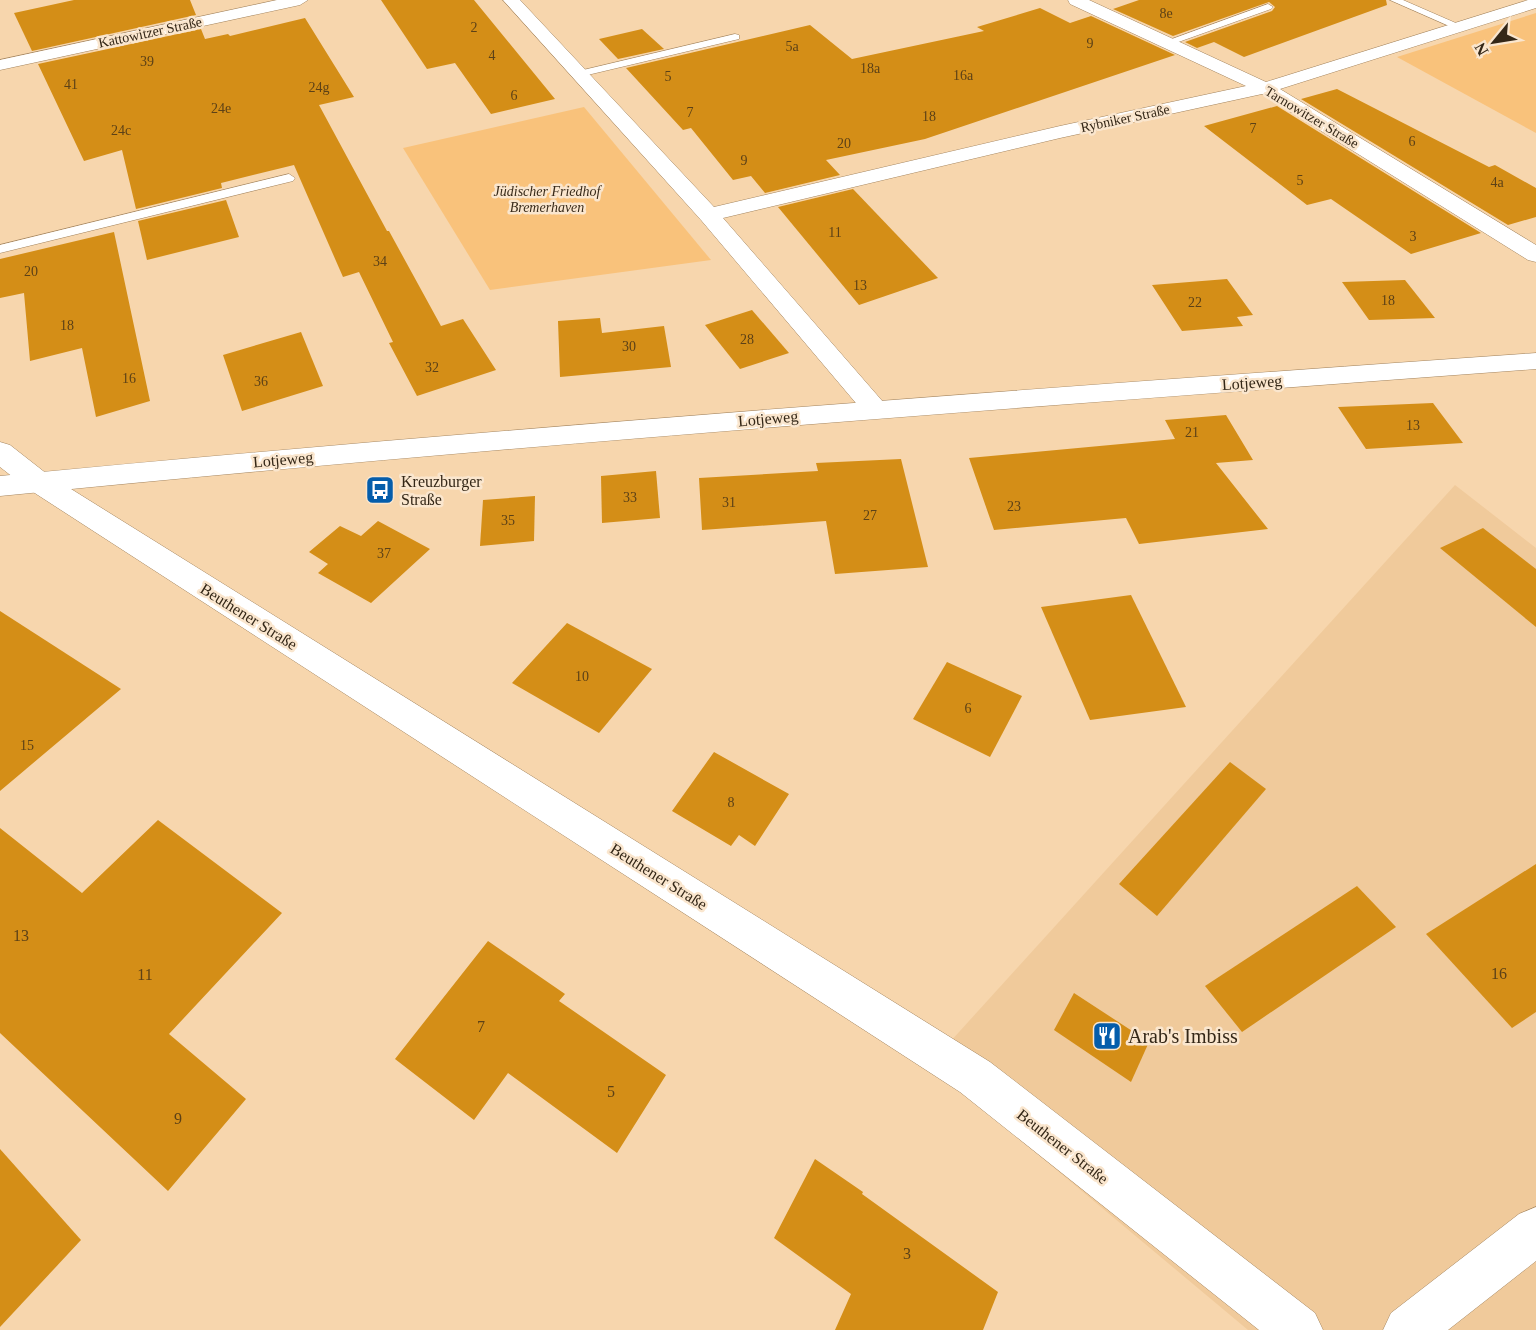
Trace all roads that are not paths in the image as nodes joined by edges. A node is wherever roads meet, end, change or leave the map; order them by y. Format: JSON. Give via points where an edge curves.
{"nodes":[{"id":1,"x":300,"y":0,"type":"edge"},
{"id":2,"x":511,"y":0,"type":"edge"},
{"id":3,"x":1076,"y":0,"type":"edge"},
{"id":4,"x":1395,"y":0,"type":"edge"},
{"id":5,"x":1536,"y":3,"type":"edge"},
{"id":6,"x":1268,"y":7,"type":"dead end"},
{"id":7,"x":1460,"y":27,"type":"junction"},
{"id":8,"x":735,"y":38,"type":"dead end"},
{"id":9,"x":1166,"y":43,"type":"junction"},
{"id":10,"x":0,"y":65,"type":"edge"},
{"id":11,"x":579,"y":74,"type":"junction"},
{"id":12,"x":1265,"y":88,"type":"junction"},
{"id":13,"x":289,"y":178,"type":"dead end"},
{"id":14,"x":709,"y":215,"type":"junction"},
{"id":15,"x":0,"y":249,"type":"edge"},
{"id":16,"x":1536,"y":255,"type":"edge"},
{"id":17,"x":1536,"y":361,"type":"edge"},
{"id":18,"x":875,"y":409,"type":"junction"},
{"id":19,"x":0,"y":452,"type":"edge"},
{"id":20,"x":37,"y":481,"type":"junction"},
{"id":21,"x":0,"y":486,"type":"edge"},
{"id":22,"x":1536,"y":1231,"type":"edge"},
{"id":23,"x":1298,"y":1330,"type":"edge"},
{"id":24,"x":1408,"y":1330,"type":"edge"}],
"edges":[{"from":1,"to":10,"type":"street","name":"Kattowitzer Straße"},
{"from":2,"to":11,"type":"street"},
{"from":3,"to":9,"type":"street","name":"Tarnowitzer Straße"},
{"from":4,"to":7,"type":"lane"},
{"from":5,"to":7,"type":"street","name":"Rybniker Straße"},
{"from":6,"to":9,"type":"lane"},
{"from":7,"to":12,"type":"street","name":"Rybniker Straße"},
{"from":8,"to":11,"type":"lane"},
{"from":9,"to":12,"type":"street","name":"Tarnowitzer Straße"},
{"from":11,"to":14,"type":"street"},
{"from":12,"to":14,"type":"street","name":"Rybniker Straße"},
{"from":12,"to":16,"type":"street","name":"Tarnowitzer Straße"},
{"from":13,"to":15,"type":"lane"},
{"from":14,"to":18,"type":"street"},
{"from":17,"to":18,"type":"street","name":"Lotjeweg"},
{"from":18,"to":20,"type":"street","name":"Lotjeweg"},
{"from":19,"to":20,"type":"street","name":"Beuthener Straße"},
{"from":20,"to":21,"type":"street","name":"Lotjeweg"},
{"from":20,"to":23,"type":"street","name":"Beuthener Straße","via":[[975,1077]]},
{"from":22,"to":24,"type":"street"}]}
